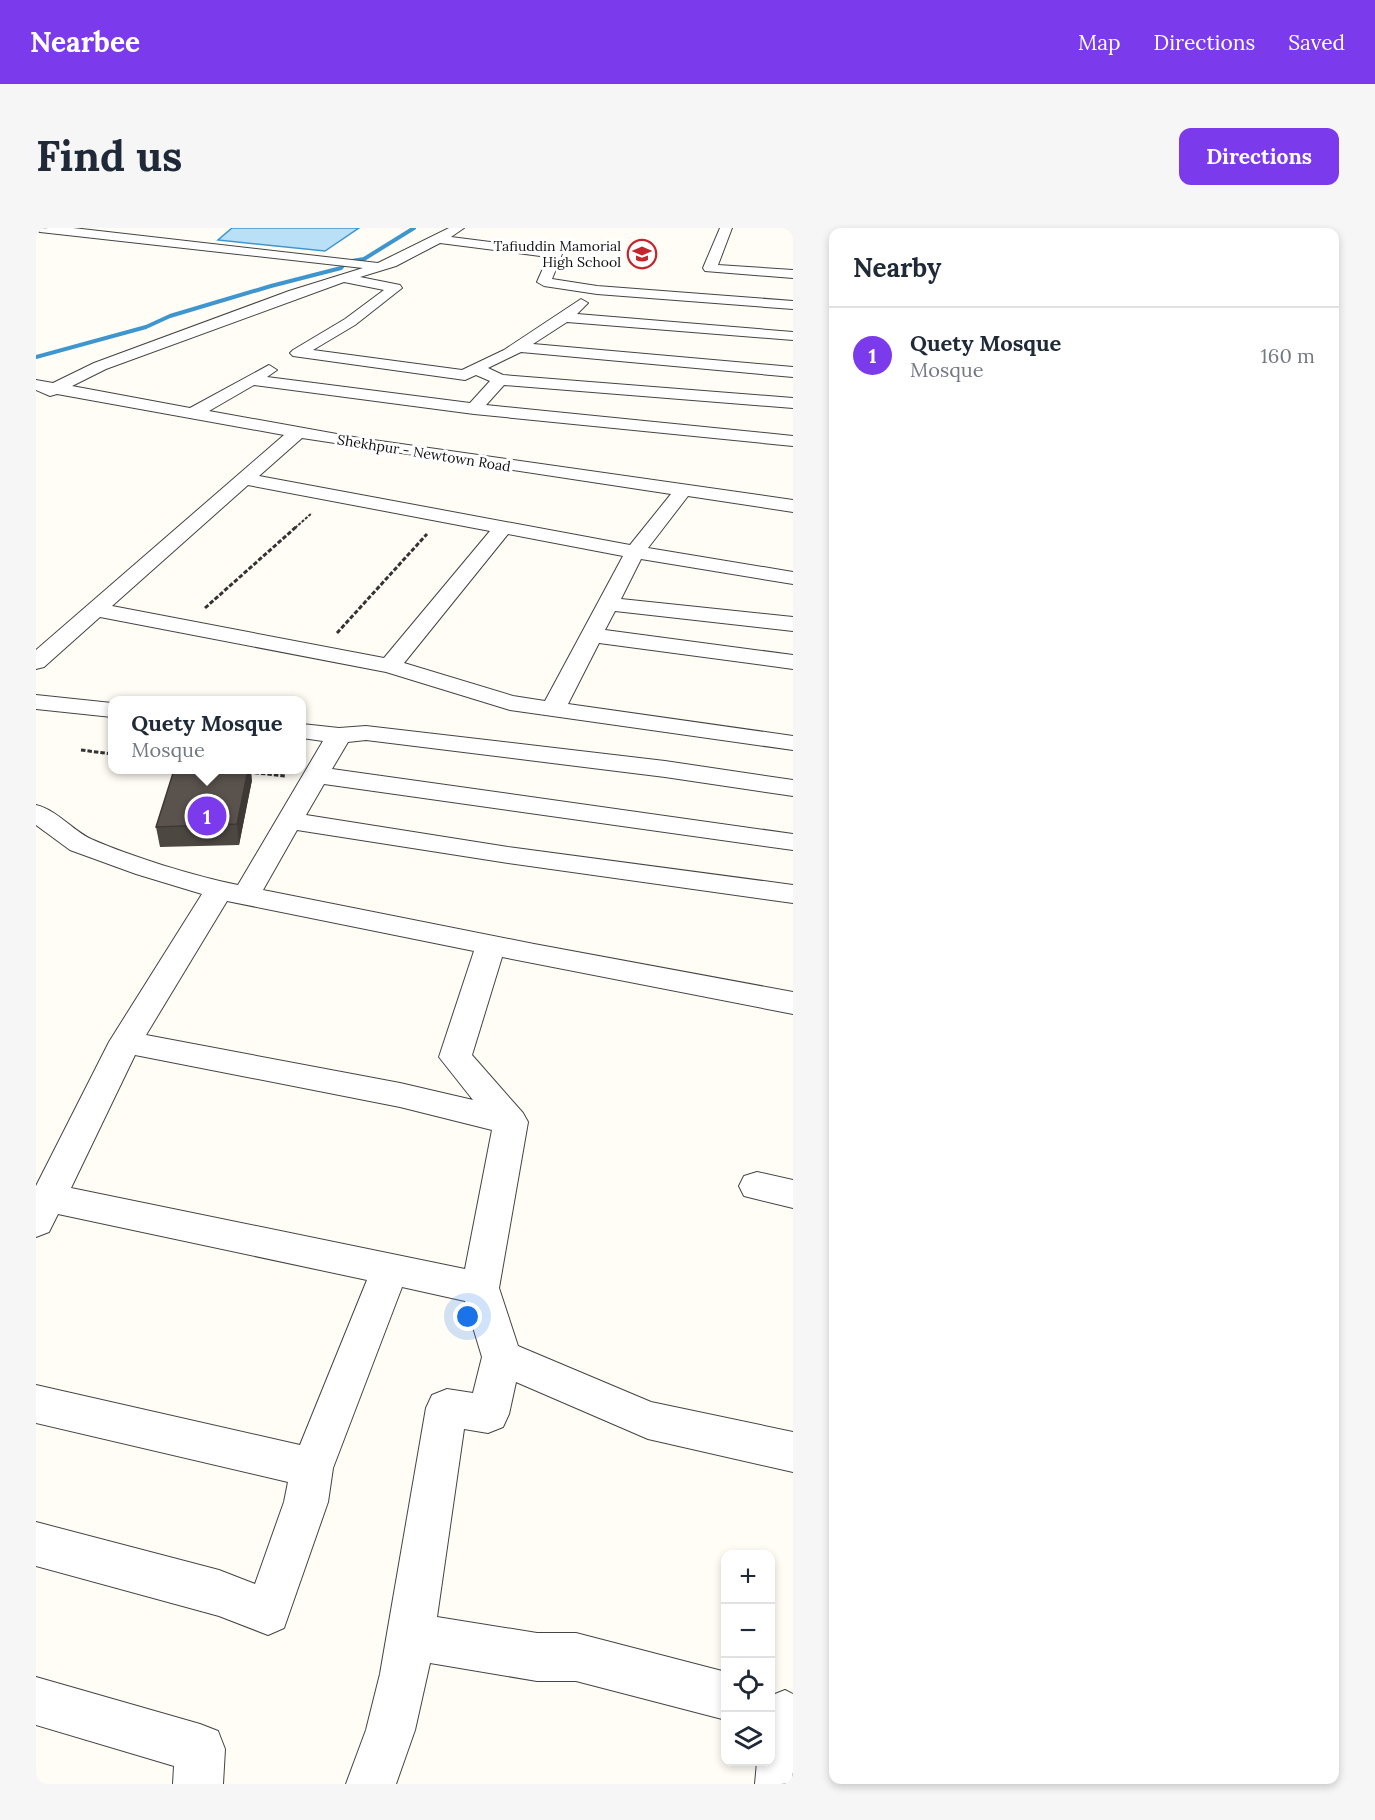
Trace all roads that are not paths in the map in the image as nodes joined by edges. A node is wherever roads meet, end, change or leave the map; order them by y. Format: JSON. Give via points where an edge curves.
{"nodes":[{"id":1,"x":40,"y":228,"type":"edge"},
{"id":2,"x":458,"y":228,"type":"edge"},
{"id":3,"x":726,"y":228,"type":"edge"},
{"id":4,"x":440,"y":239,"type":"junction"},
{"id":5,"x":381,"y":266,"type":"junction"},
{"id":6,"x":793,"y":274,"type":"edge"},
{"id":7,"x":342,"y":279,"type":"junction"},
{"id":8,"x":597,"y":290,"type":"junction"},
{"id":9,"x":793,"y":305,"type":"edge"},
{"id":10,"x":564,"y":316,"type":"junction"},
{"id":11,"x":793,"y":336,"type":"edge"},
{"id":12,"x":518,"y":347,"type":"junction"},
{"id":13,"x":289,"y":358,"type":"junction"},
{"id":14,"x":475,"y":368,"type":"junction"},
{"id":15,"x":793,"y":372,"type":"edge"},
{"id":16,"x":250,"y":380,"type":"junction"},
{"id":17,"x":500,"y":380,"type":"junction"},
{"id":18,"x":36,"y":385,"type":"edge"},
{"id":19,"x":57,"y":388,"type":"junction"},
{"id":20,"x":36,"y":396,"type":"edge"},
{"id":21,"x":793,"y":403,"type":"edge"},
{"id":22,"x":474,"y":409,"type":"junction"},
{"id":23,"x":193,"y":413,"type":"junction"},
{"id":24,"x":298,"y":432,"type":"junction"},
{"id":25,"x":793,"y":441,"type":"edge"},
{"id":26,"x":245,"y":479,"type":"junction"},
{"id":27,"x":684,"y":491,"type":"junction"},
{"id":28,"x":790,"y":500,"type":"edge"},
{"id":29,"x":503,"y":527,"type":"junction"},
{"id":30,"x":635,"y":552,"type":"junction"},
{"id":31,"x":793,"y":578,"type":"edge"},
{"id":32,"x":608,"y":604,"type":"junction"},
{"id":33,"x":97,"y":610,"type":"junction"},
{"id":34,"x":793,"y":624,"type":"edge"},
{"id":35,"x":591,"y":635,"type":"junction"},
{"id":36,"x":36,"y":662,"type":"edge"},
{"id":37,"x":793,"y":662,"type":"edge"},
{"id":38,"x":390,"y":666,"type":"junction"},
{"id":39,"x":36,"y":702,"type":"edge"},
{"id":40,"x":553,"y":709,"type":"junction"},
{"id":41,"x":108,"y":710,"type":"edge"},
{"id":42,"x":306,"y":731,"type":"edge"},
{"id":43,"x":339,"y":735,"type":"junction"},
{"id":44,"x":793,"y":743,"type":"edge"},
{"id":45,"x":314,"y":777,"type":"junction"},
{"id":46,"x":793,"y":788,"type":"edge"},
{"id":47,"x":36,"y":813,"type":"edge"},
{"id":48,"x":289,"y":821,"type":"junction"},
{"id":49,"x":793,"y":842,"type":"edge"},
{"id":50,"x":232,"y":893,"type":"junction"},
{"id":51,"x":793,"y":894,"type":"edge"},
{"id":52,"x":491,"y":945,"type":"junction"},
{"id":53,"x":793,"y":1003,"type":"edge"},
{"id":54,"x":125,"y":1042,"type":"junction"},
{"id":55,"x":511,"y":1122,"type":"junction"},
{"id":56,"x":757,"y":1186,"type":"dead end"},
{"id":57,"x":793,"y":1194,"type":"edge"},
{"id":58,"x":42,"y":1210,"type":"edge"},
{"id":59,"x":390,"y":1269,"type":"junction"},
{"id":60,"x":480,"y":1288,"type":"junction"},
{"id":61,"x":502,"y":1357,"type":"junction"},
{"id":62,"x":36,"y":1404,"type":"edge"},
{"id":63,"x":793,"y":1452,"type":"edge"},
{"id":64,"x":312,"y":1468,"type":"junction"},
{"id":65,"x":36,"y":1544,"type":"edge"},
{"id":66,"x":411,"y":1636,"type":"junction"},
{"id":67,"x":721,"y":1695,"type":"edge"},
{"id":68,"x":36,"y":1701,"type":"edge"},
{"id":69,"x":783,"y":1714,"type":"edge"},
{"id":70,"x":198,"y":1784,"type":"edge"},
{"id":71,"x":370,"y":1784,"type":"edge"},
{"id":72,"x":780,"y":1784,"type":"edge"}],
"edges":[{"from":1,"to":5,"type":"street"},
{"from":2,"to":4,"type":"street"},
{"from":3,"to":6,"type":"street","via":[[710,268]]},
{"from":4,"to":5,"type":"street"},
{"from":4,"to":8,"type":"street","via":[[556,254],[544,282]]},
{"from":5,"to":7,"type":"street"},
{"from":7,"to":13,"type":"street","via":[[395,288],[350,322]]},
{"from":7,"to":19,"type":"street","via":[[100,366]]},
{"from":8,"to":9,"type":"street"},
{"from":8,"to":10,"type":"street"},
{"from":10,"to":11,"type":"street"},
{"from":10,"to":12,"type":"street"},
{"from":12,"to":14,"type":"street"},
{"from":12,"to":15,"type":"street"},
{"from":13,"to":14,"type":"street","via":[[465,375]]},
{"from":13,"to":16,"type":"street"},
{"from":14,"to":17,"type":"street"},
{"from":16,"to":22,"type":"street"},
{"from":16,"to":23,"type":"street"},
{"from":17,"to":21,"type":"street"},
{"from":17,"to":22,"type":"street"},
{"from":18,"to":19,"type":"street","name":"Shekhpur - Newtown Road"},
{"from":19,"to":20,"type":"street"},
{"from":19,"to":23,"type":"street","name":"Shekhpur - Newtown Road"},
{"from":22,"to":25,"type":"street"},
{"from":23,"to":24,"type":"street","name":"Shekhpur - Newtown Road"},
{"from":24,"to":26,"type":"street"},
{"from":24,"to":27,"type":"street","name":"Shekhpur - Newtown Road"},
{"from":26,"to":29,"type":"street"},
{"from":26,"to":33,"type":"street"},
{"from":27,"to":28,"type":"street","name":"Shekhpur - Newtown Road"},
{"from":27,"to":30,"type":"street"},
{"from":29,"to":30,"type":"street"},
{"from":29,"to":38,"type":"street"},
{"from":30,"to":31,"type":"street"},
{"from":30,"to":32,"type":"street"},
{"from":32,"to":34,"type":"street"},
{"from":32,"to":35,"type":"street"},
{"from":33,"to":36,"type":"street"},
{"from":33,"to":38,"type":"street"},
{"from":35,"to":37,"type":"street"},
{"from":35,"to":40,"type":"street"},
{"from":38,"to":40,"type":"street","via":[[510,703]]},
{"from":39,"to":41,"type":"street"},
{"from":40,"to":44,"type":"street"},
{"from":42,"to":43,"type":"street"},
{"from":43,"to":45,"type":"street"},
{"from":43,"to":46,"type":"street","via":[[366,733]]},
{"from":45,"to":48,"type":"street"},
{"from":45,"to":49,"type":"street"},
{"from":47,"to":50,"type":"street","via":[[80,844]]},
{"from":48,"to":50,"type":"street"},
{"from":48,"to":51,"type":"street"},
{"from":50,"to":52,"type":"street"},
{"from":50,"to":54,"type":"street"},
{"from":52,"to":53,"type":"street"},
{"from":52,"to":55,"type":"street","via":[[455,1057]]},
{"from":54,"to":55,"type":"street","via":[[400,1095]]},
{"from":54,"to":58,"type":"street"},
{"from":55,"to":60,"type":"street"},
{"from":56,"to":57,"type":"street"},
{"from":58,"to":59,"type":"street"},
{"from":59,"to":60,"type":"street"},
{"from":59,"to":64,"type":"street"},
{"from":60,"to":61,"type":"street"},
{"from":61,"to":63,"type":"street","via":[[648,1420]]},
{"from":61,"to":66,"type":"street","via":[[488,1414],[447,1408]]},
{"from":62,"to":64,"type":"street"},
{"from":64,"to":65,"type":"street","via":[[306,1502],[268,1612],[219,1593]]},
{"from":66,"to":67,"type":"street","via":[[537,1658],[576,1658]]},
{"from":66,"to":71,"type":"street","via":[[385,1750]]},
{"from":68,"to":70,"type":"street","via":[[200,1749]]},
{"from":69,"to":72,"type":"street"}]}
